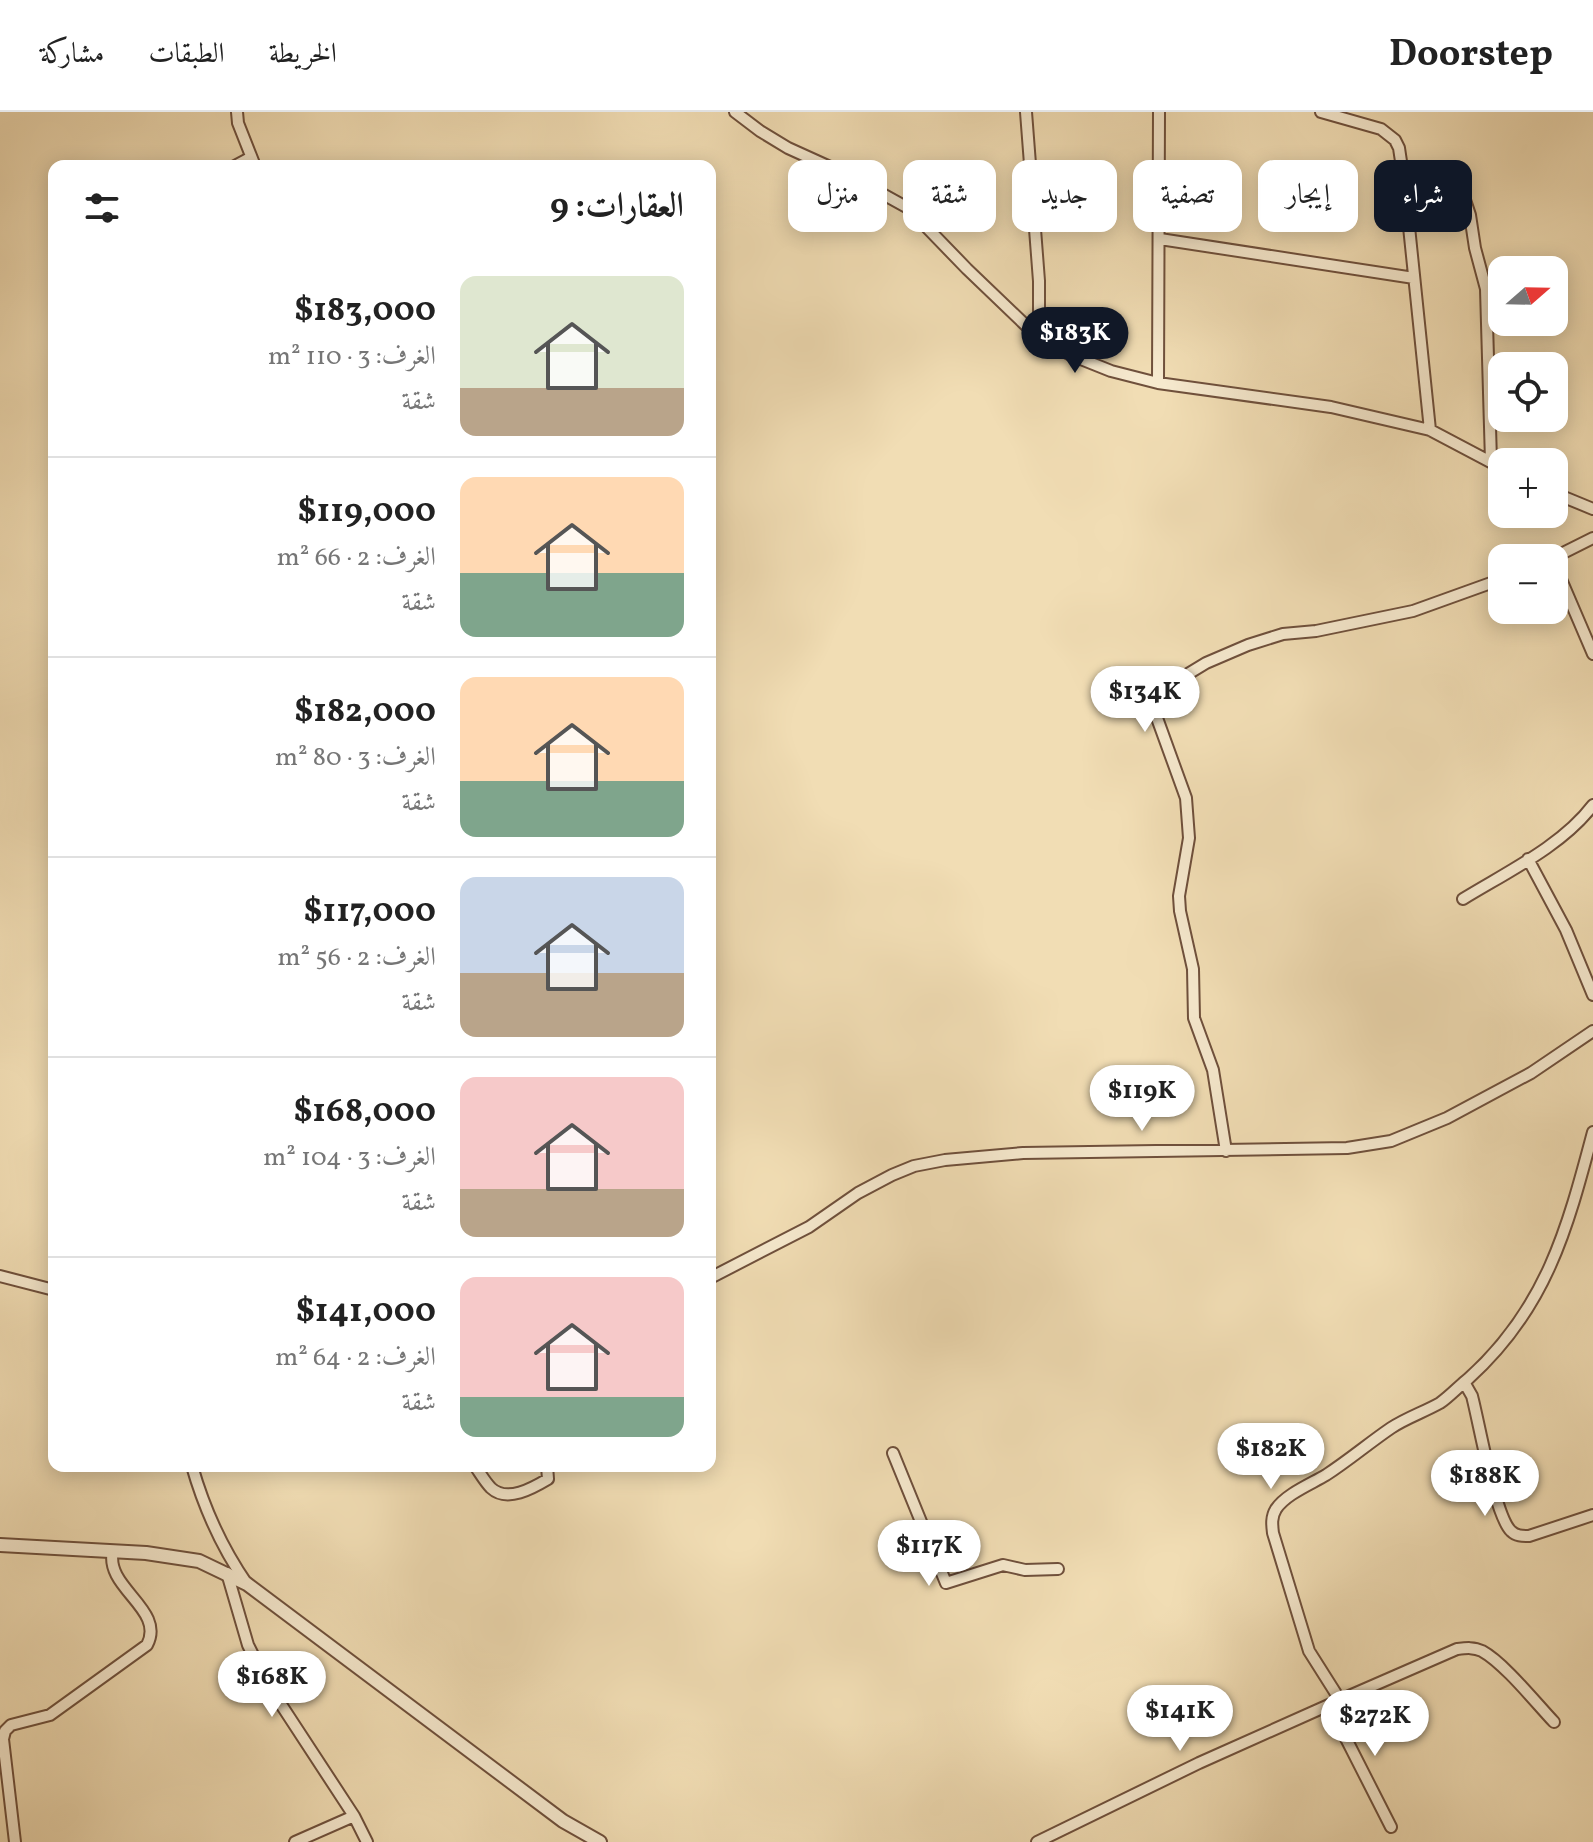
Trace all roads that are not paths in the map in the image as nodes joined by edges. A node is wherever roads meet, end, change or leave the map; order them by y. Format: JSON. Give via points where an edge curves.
{"nodes":[{"id":1,"x":237,"y":112,"type":"edge"},
{"id":2,"x":735,"y":112,"type":"edge"},
{"id":3,"x":1026,"y":112,"type":"edge"},
{"id":4,"x":1159,"y":112,"type":"edge"},
{"id":5,"x":1321,"y":112,"type":"edge"},
{"id":6,"x":252,"y":160,"type":"edge"},
{"id":7,"x":1472,"y":228,"type":"edge"},
{"id":8,"x":1160,"y":239,"type":"junction"},
{"id":9,"x":1414,"y":278,"type":"junction"},
{"id":10,"x":1039,"y":338,"type":"junction"},
{"id":11,"x":1158,"y":383,"type":"junction"},
{"id":12,"x":1430,"y":430,"type":"junction"},
{"id":13,"x":1491,"y":448,"type":"edge"},
{"id":14,"x":1488,"y":459,"type":"edge"},
{"id":15,"x":1568,"y":499,"type":"edge"},
{"id":16,"x":1593,"y":509,"type":"edge"},
{"id":17,"x":1593,"y":538,"type":"edge"},
{"id":18,"x":1568,"y":552,"type":"edge"},
{"id":19,"x":1488,"y":584,"type":"edge"},
{"id":20,"x":1568,"y":594,"type":"edge"},
{"id":21,"x":1593,"y":654,"type":"edge"},
{"id":22,"x":1593,"y":805,"type":"edge"},
{"id":23,"x":1528,"y":859,"type":"junction"},
{"id":24,"x":1463,"y":899,"type":"dead end"},
{"id":25,"x":1593,"y":995,"type":"edge"},
{"id":26,"x":1593,"y":1031,"type":"edge"},
{"id":27,"x":1593,"y":1132,"type":"edge"},
{"id":28,"x":1226,"y":1151,"type":"junction"},
{"id":29,"x":716,"y":1275,"type":"edge"},
{"id":30,"x":0,"y":1276,"type":"edge"},
{"id":31,"x":48,"y":1288,"type":"edge"},
{"id":32,"x":1464,"y":1382,"type":"junction"},
{"id":33,"x":893,"y":1453,"type":"dead end"},
{"id":34,"x":194,"y":1472,"type":"edge"},
{"id":35,"x":479,"y":1472,"type":"edge"},
{"id":36,"x":547,"y":1472,"type":"edge"},
{"id":37,"x":1593,"y":1515,"type":"edge"},
{"id":38,"x":0,"y":1545,"type":"edge"},
{"id":39,"x":113,"y":1551,"type":"junction"},
{"id":40,"x":1058,"y":1569,"type":"dead end"},
{"id":41,"x":227,"y":1573,"type":"junction"},
{"id":42,"x":247,"y":1584,"type":"junction"},
{"id":43,"x":1340,"y":1700,"type":"junction"},
{"id":44,"x":1329,"y":1705,"type":"junction"},
{"id":45,"x":1554,"y":1722,"type":"dead end"},
{"id":46,"x":354,"y":1816,"type":"junction"},
{"id":47,"x":1391,"y":1827,"type":"dead end"},
{"id":48,"x":15,"y":1842,"type":"edge"},
{"id":49,"x":295,"y":1842,"type":"edge"},
{"id":50,"x":367,"y":1842,"type":"edge"},
{"id":51,"x":600,"y":1842,"type":"edge"},
{"id":52,"x":1037,"y":1842,"type":"edge"}],
"edges":[{"from":1,"to":6,"type":"street"},
{"from":2,"to":10,"type":"street","via":[[788,148],[908,208]]},
{"from":3,"to":10,"type":"street"},
{"from":4,"to":8,"type":"street"},
{"from":5,"to":9,"type":"street","via":[[1381,129],[1395,140]]},
{"from":7,"to":13,"type":"street","via":[[1486,289]]},
{"from":8,"to":9,"type":"street"},
{"from":8,"to":11,"type":"street"},
{"from":9,"to":12,"type":"street"},
{"from":10,"to":11,"type":"street","via":[[1111,371]]},
{"from":11,"to":12,"type":"street","via":[[1331,407]]},
{"from":12,"to":14,"type":"street"},
{"from":15,"to":16,"type":"street"},
{"from":17,"to":18,"type":"street"},
{"from":19,"to":28,"type":"street","via":[[1413,611],[1248,645],[1155,694],[1157,718],[1186,798],[1189,838],[1180,911],[1193,969],[1194,1018],[1213,1070]]},
{"from":20,"to":21,"type":"street"},
{"from":22,"to":23,"type":"street"},
{"from":23,"to":24,"type":"street"},
{"from":23,"to":25,"type":"street"},
{"from":26,"to":28,"type":"street","via":[[1531,1073],[1391,1141],[1347,1148]]},
{"from":27,"to":32,"type":"street","via":[[1563,1235],[1531,1306],[1497,1352]]},
{"from":28,"to":29,"type":"street","via":[[1023,1153],[914,1166]]},
{"from":30,"to":31,"type":"street"},
{"from":32,"to":37,"type":"street","via":[[1509,1529],[1529,1536]]},
{"from":32,"to":43,"type":"street","via":[[1274,1513],[1273,1533],[1309,1651]]},
{"from":33,"to":40,"type":"street","via":[[946,1583],[1003,1565]]},
{"from":34,"to":42,"type":"street","via":[[208,1514]]},
{"from":35,"to":36,"type":"street","via":[[492,1489],[510,1495],[548,1479]]},
{"from":38,"to":39,"type":"street"},
{"from":39,"to":41,"type":"street","via":[[199,1561]]},
{"from":39,"to":48,"type":"street","via":[[115,1574],[149,1620],[152,1637],[50,1715],[5,1731]]},
{"from":41,"to":42,"type":"street"},
{"from":41,"to":46,"type":"street","via":[[248,1645],[267,1683]]},
{"from":42,"to":51,"type":"street","via":[[563,1821]]},
{"from":43,"to":44,"type":"street"},
{"from":43,"to":45,"type":"street","via":[[1468,1647],[1498,1664]]},
{"from":44,"to":47,"type":"street"},
{"from":44,"to":52,"type":"street"},
{"from":46,"to":49,"type":"street"},
{"from":46,"to":50,"type":"street"}]}
